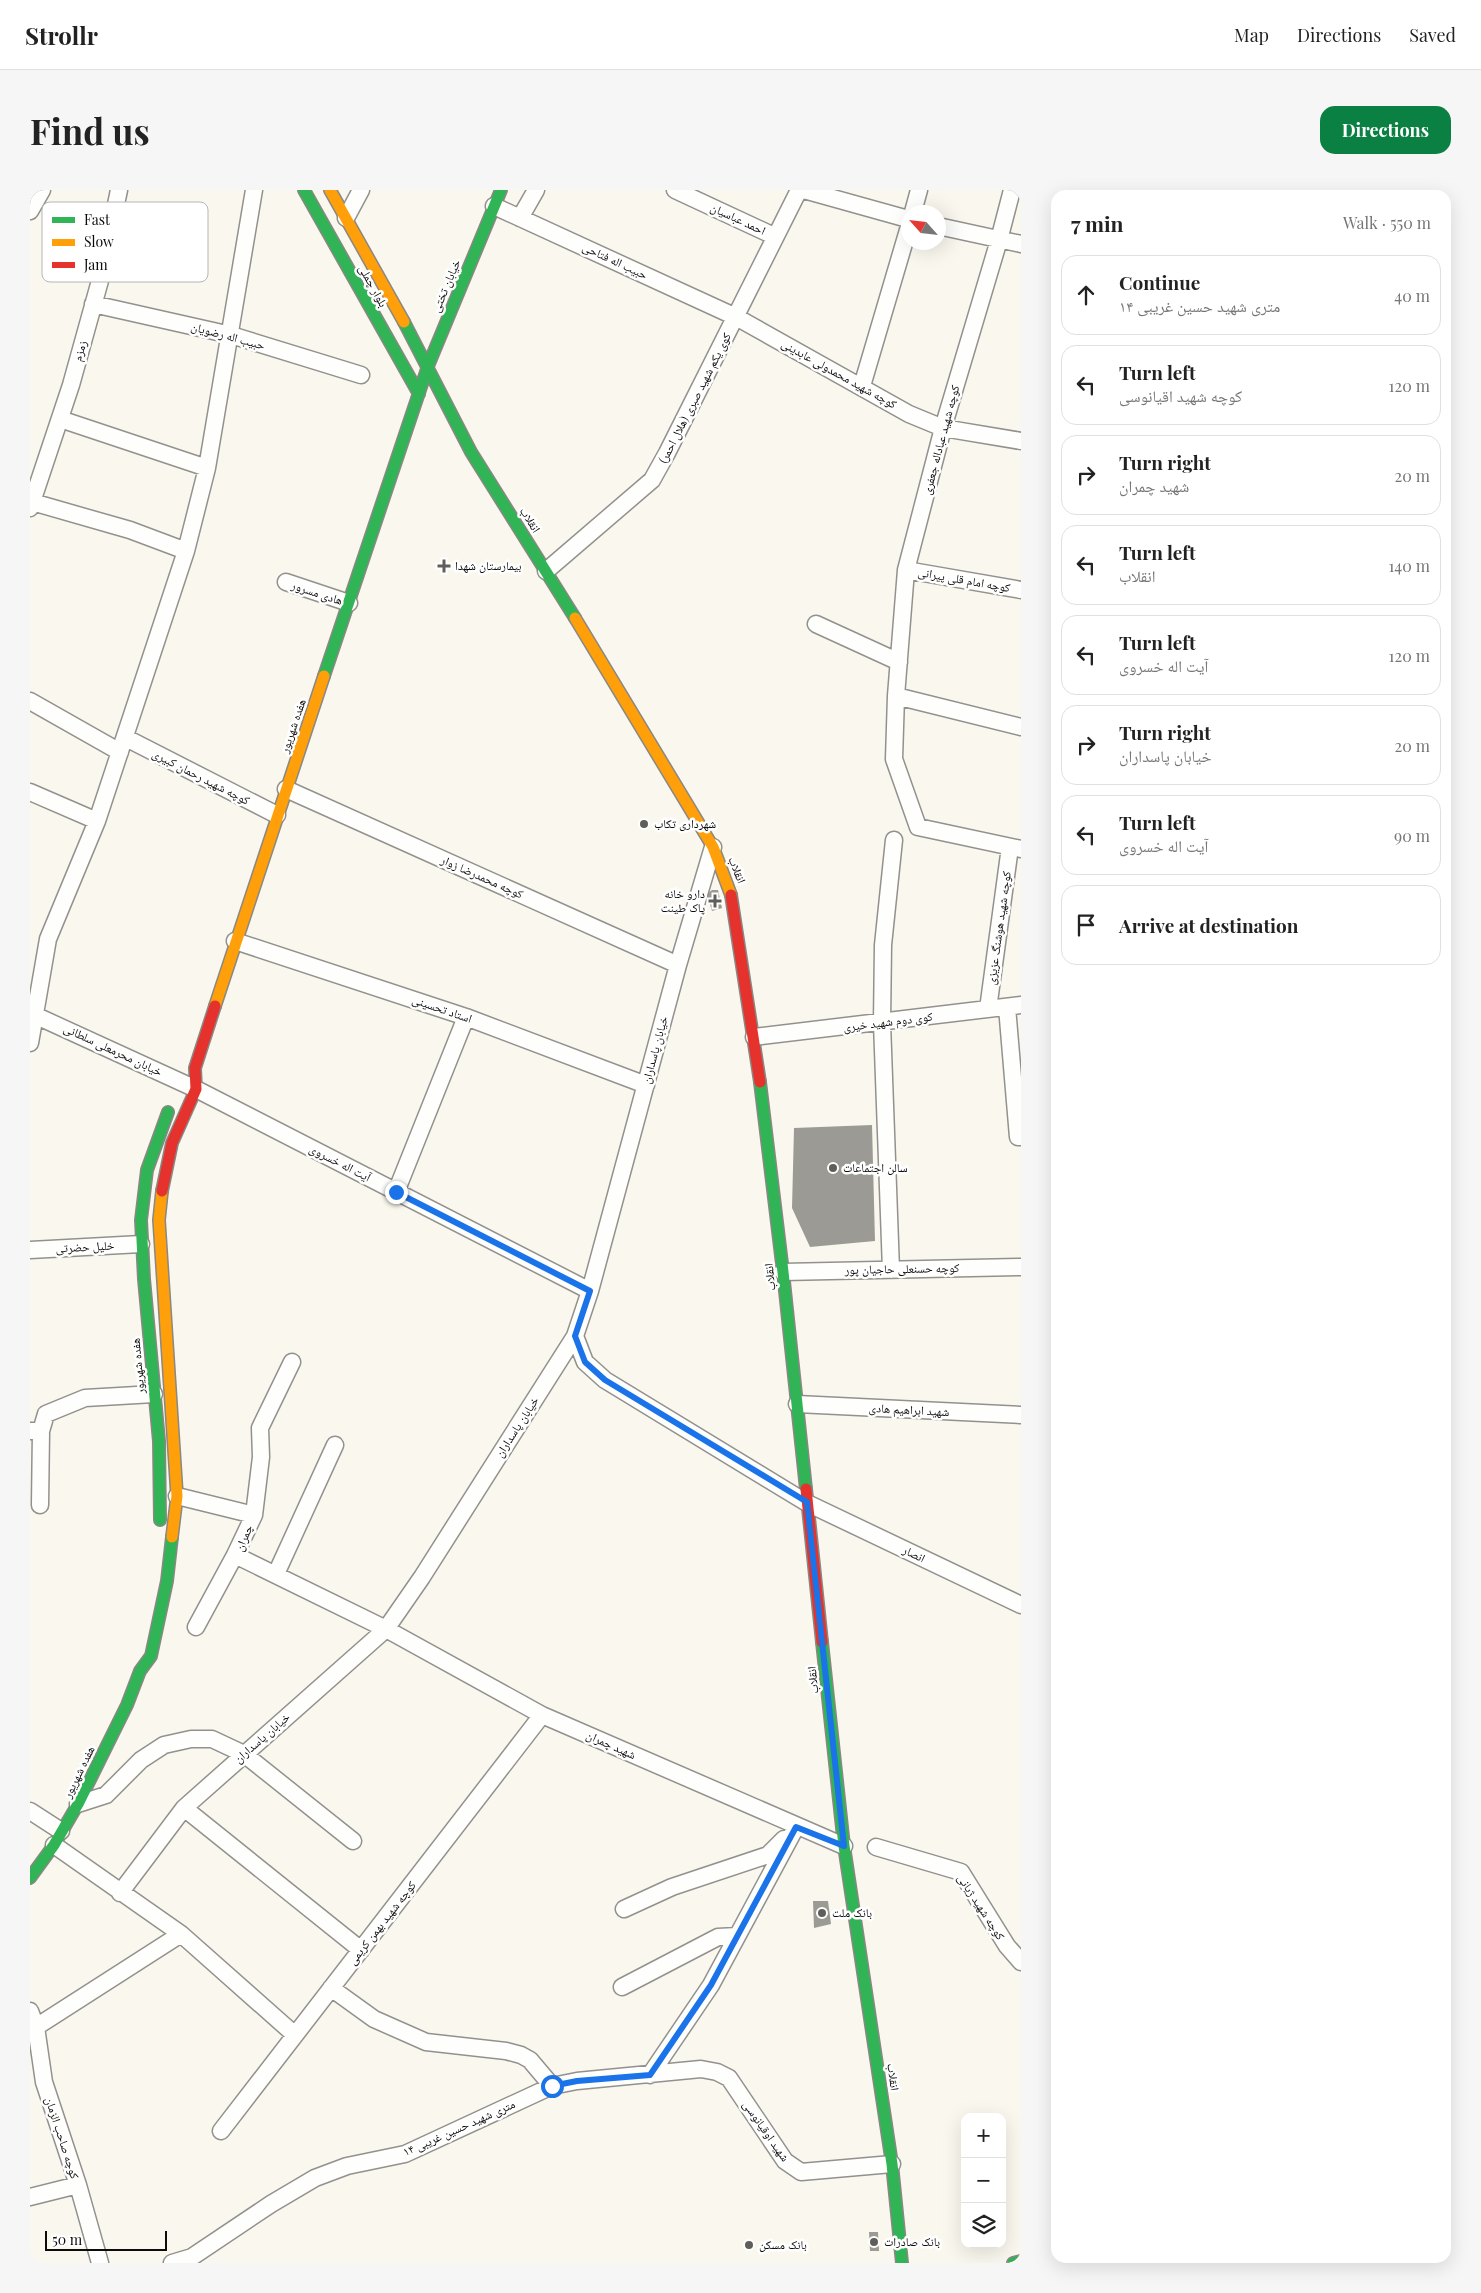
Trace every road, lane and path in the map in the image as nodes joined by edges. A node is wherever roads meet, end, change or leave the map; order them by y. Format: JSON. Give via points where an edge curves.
{"nodes":[{"id":1,"x":42,"y":190,"type":"edge"},
{"id":2,"x":254,"y":190,"type":"edge"},
{"id":3,"x":304,"y":190,"type":"edge"},
{"id":4,"x":330,"y":190,"type":"edge"},
{"id":5,"x":361,"y":190,"type":"edge"},
{"id":6,"x":501,"y":190,"type":"edge"},
{"id":7,"x":536,"y":190,"type":"edge"},
{"id":8,"x":675,"y":190,"type":"edge"},
{"id":9,"x":799,"y":190,"type":"edge"},
{"id":10,"x":804,"y":190,"type":"edge"},
{"id":11,"x":919,"y":190,"type":"edge"},
{"id":12,"x":1012,"y":190,"type":"edge"},
{"id":13,"x":916,"y":205,"type":"edge"},
{"id":14,"x":494,"y":206,"type":"junction"},
{"id":15,"x":30,"y":211,"type":"edge"},
{"id":16,"x":901,"y":217,"type":"edge"},
{"id":17,"x":346,"y":218,"type":"junction"},
{"id":18,"x":520,"y":218,"type":"junction"},
{"id":19,"x":946,"y":228,"type":"edge"},
{"id":20,"x":774,"y":236,"type":"junction"},
{"id":21,"x":999,"y":240,"type":"junction"},
{"id":22,"x":1021,"y":244,"type":"edge"},
{"id":23,"x":902,"y":250,"type":"edge"},
{"id":24,"x":98,"y":282,"type":"edge"},
{"id":25,"x":93,"y":304,"type":"junction"},
{"id":26,"x":736,"y":317,"type":"junction"},
{"id":27,"x":231,"y":335,"type":"junction"},
{"id":28,"x":428,"y":366,"type":"junction"},
{"id":29,"x":361,"y":375,"type":"dead end"},
{"id":30,"x":862,"y":386,"type":"junction"},
{"id":31,"x":420,"y":394,"type":"junction"},
{"id":32,"x":60,"y":419,"type":"junction"},
{"id":33,"x":943,"y":428,"type":"junction"},
{"id":34,"x":1021,"y":441,"type":"edge"},
{"id":35,"x":207,"y":468,"type":"junction"},
{"id":36,"x":31,"y":505,"type":"edge"},
{"id":37,"x":186,"y":551,"type":"junction"},
{"id":38,"x":906,"y":570,"type":"junction"},
{"id":39,"x":546,"y":571,"type":"junction"},
{"id":40,"x":286,"y":582,"type":"dead end"},
{"id":41,"x":1021,"y":590,"type":"edge"},
{"id":42,"x":349,"y":603,"type":"junction"},
{"id":43,"x":816,"y":624,"type":"dead end"},
{"id":44,"x":899,"y":662,"type":"junction"},
{"id":45,"x":896,"y":696,"type":"junction"},
{"id":46,"x":30,"y":701,"type":"edge"},
{"id":47,"x":1021,"y":726,"type":"edge"},
{"id":48,"x":123,"y":745,"type":"junction"},
{"id":49,"x":286,"y":788,"type":"junction"},
{"id":50,"x":30,"y":792,"type":"edge"},
{"id":51,"x":276,"y":815,"type":"junction"},
{"id":52,"x":96,"y":821,"type":"junction"},
{"id":53,"x":894,"y":840,"type":"dead end"},
{"id":54,"x":713,"y":847,"type":"junction"},
{"id":55,"x":1016,"y":848,"type":"edge"},
{"id":56,"x":235,"y":941,"type":"junction"},
{"id":57,"x":678,"y":965,"type":"junction"},
{"id":58,"x":1014,"y":1006,"type":"edge"},
{"id":59,"x":988,"y":1009,"type":"junction"},
{"id":60,"x":32,"y":1013,"type":"edge"},
{"id":61,"x":466,"y":1017,"type":"junction"},
{"id":62,"x":882,"y":1023,"type":"junction"},
{"id":63,"x":754,"y":1037,"type":"junction"},
{"id":64,"x":30,"y":1043,"type":"edge"},
{"id":65,"x":646,"y":1085,"type":"junction"},
{"id":66,"x":182,"y":1090,"type":"junction"},
{"id":67,"x":1021,"y":1137,"type":"edge"},
{"id":68,"x":396,"y":1192,"type":"junction"},
{"id":69,"x":140,"y":1244,"type":"junction"},
{"id":70,"x":30,"y":1250,"type":"edge"},
{"id":71,"x":1021,"y":1267,"type":"edge"},
{"id":72,"x":891,"y":1270,"type":"junction"},
{"id":73,"x":783,"y":1272,"type":"junction"},
{"id":74,"x":590,"y":1291,"type":"junction"},
{"id":75,"x":575,"y":1336,"type":"junction"},
{"id":76,"x":292,"y":1362,"type":"dead end"},
{"id":77,"x":154,"y":1394,"type":"junction"},
{"id":78,"x":797,"y":1404,"type":"junction"},
{"id":79,"x":1021,"y":1415,"type":"edge"},
{"id":80,"x":36,"y":1431,"type":"edge"},
{"id":81,"x":335,"y":1445,"type":"dead end"},
{"id":82,"x":177,"y":1496,"type":"junction"},
{"id":83,"x":807,"y":1502,"type":"junction"},
{"id":84,"x":40,"y":1506,"type":"dead end"},
{"id":85,"x":254,"y":1515,"type":"junction"},
{"id":86,"x":158,"y":1535,"type":"dead end"},
{"id":87,"x":235,"y":1555,"type":"junction"},
{"id":88,"x":276,"y":1574,"type":"junction"},
{"id":89,"x":1021,"y":1606,"type":"edge"},
{"id":90,"x":196,"y":1627,"type":"dead end"},
{"id":91,"x":386,"y":1629,"type":"junction"},
{"id":92,"x":138,"y":1651,"type":"dead end"},
{"id":93,"x":140,"y":1671,"type":"junction"},
{"id":94,"x":542,"y":1715,"type":"junction"},
{"id":95,"x":244,"y":1754,"type":"junction"},
{"id":96,"x":78,"y":1804,"type":"junction"},
{"id":97,"x":184,"y":1808,"type":"junction"},
{"id":98,"x":30,"y":1810,"type":"edge"},
{"id":99,"x":796,"y":1827,"type":"junction"},
{"id":100,"x":58,"y":1838,"type":"junction"},
{"id":101,"x":353,"y":1841,"type":"dead end"},
{"id":102,"x":844,"y":1846,"type":"junction"},
{"id":103,"x":876,"y":1847,"type":"dead end"},
{"id":104,"x":30,"y":1878,"type":"edge"},
{"id":105,"x":120,"y":1892,"type":"junction"},
{"id":106,"x":624,"y":1909,"type":"dead end"},
{"id":107,"x":181,"y":1934,"type":"junction"},
{"id":108,"x":737,"y":1936,"type":"junction"},
{"id":109,"x":361,"y":1950,"type":"junction"},
{"id":110,"x":1021,"y":1962,"type":"edge"},
{"id":111,"x":622,"y":1987,"type":"dead end"},
{"id":112,"x":331,"y":1988,"type":"junction"},
{"id":113,"x":30,"y":2011,"type":"edge"},
{"id":114,"x":36,"y":2027,"type":"junction"},
{"id":115,"x":295,"y":2035,"type":"junction"},
{"id":116,"x":34,"y":2045,"type":"edge"},
{"id":117,"x":650,"y":2075,"type":"junction"},
{"id":118,"x":552,"y":2086,"type":"junction"},
{"id":119,"x":221,"y":2131,"type":"dead end"},
{"id":120,"x":892,"y":2164,"type":"junction"},
{"id":121,"x":78,"y":2185,"type":"junction"},
{"id":122,"x":30,"y":2196,"type":"edge"},
{"id":123,"x":1021,"y":2261,"type":"edge"},
{"id":124,"x":100,"y":2263,"type":"edge"},
{"id":125,"x":172,"y":2263,"type":"edge"},
{"id":126,"x":902,"y":2263,"type":"edge"},
{"id":127,"x":1013,"y":2263,"type":"edge"}],
"edges":[{"from":1,"to":15,"type":"street"},
{"from":2,"to":27,"type":"street"},
{"from":3,"to":31,"type":"main road","name":"بلوار چملی"},
{"from":4,"to":17,"type":"main road","name":"بلوار چملی"},
{"from":5,"to":17,"type":"street"},
{"from":6,"to":14,"type":"main road","name":"خیابان تختی"},
{"from":7,"to":18,"type":"street"},
{"from":8,"to":20,"type":"street","name":"احمد عباسیان"},
{"from":9,"to":20,"type":"street","name":"کوی یکم شهید صبری (هلال احمر)"},
{"from":10,"to":16,"type":"street"},
{"from":11,"to":13,"type":"street"},
{"from":12,"to":21,"type":"street","name":"کوچه شهید عباداله جعفری"},
{"from":14,"to":18,"type":"street","name":"حبیب اله فتاحی"},
{"from":14,"to":28,"type":"main road","name":"خیابان تختی"},
{"from":17,"to":28,"type":"main road","name":"بلوار چملی"},
{"from":18,"to":26,"type":"street","name":"حبیب اله فتاحی"},
{"from":19,"to":21,"type":"street"},
{"from":20,"to":26,"type":"street","name":"کوی یکم شهید صبری (هلال احمر)"},
{"from":21,"to":22,"type":"street"},
{"from":21,"to":33,"type":"street","name":"کوچه شهید عباداله جعفری"},
{"from":23,"to":30,"type":"street"},
{"from":24,"to":25,"type":"street","name":"زمزم"},
{"from":25,"to":27,"type":"street","name":"حبیب اله رضویان"},
{"from":25,"to":32,"type":"street","name":"زمزم"},
{"from":26,"to":30,"type":"street","name":"کوچه شهید محمدولی عابدینی"},
{"from":26,"to":39,"type":"street","name":"کوی یکم شهید صبری (هلال احمر)","via":[[652,480]]},
{"from":27,"to":29,"type":"street","name":"حبیب اله رضویان"},
{"from":27,"to":35,"type":"street"},
{"from":28,"to":31,"type":"main road","name":"خیابان تختی"},
{"from":28,"to":39,"type":"main road","name":"انقلاب","via":[[470,452]]},
{"from":30,"to":33,"type":"street","name":"کوچه شهید محمدولی عابدینی","via":[[909,414]]},
{"from":31,"to":42,"type":"main road","name":"هفده شهریور"},
{"from":32,"to":35,"type":"street"},
{"from":32,"to":36,"type":"street","name":"زمزم"},
{"from":33,"to":34,"type":"street","name":"کوچه شهید محمدولی عابدینی"},
{"from":33,"to":38,"type":"street","name":"کوچه شهید عباداله جعفری"},
{"from":35,"to":37,"type":"street"},
{"from":36,"to":37,"type":"street","via":[[130,530]]},
{"from":37,"to":48,"type":"street"},
{"from":38,"to":41,"type":"street","name":"کوچه امام قلی پیرانی"},
{"from":38,"to":44,"type":"street","name":"کوچه شهید عباداله جعفری"},
{"from":39,"to":54,"type":"main road","name":"انقلاب"},
{"from":40,"to":42,"type":"street","name":"هادی مسرور"},
{"from":42,"to":49,"type":"main road","name":"هفده شهریور"},
{"from":43,"to":44,"type":"street"},
{"from":44,"to":45,"type":"street","name":"کوچه شهید عباداله جعفری"},
{"from":45,"to":47,"type":"street"},
{"from":45,"to":55,"type":"street","name":"کوچه شهید عباداله جعفری","via":[[894,759],[918,827]]},
{"from":46,"to":48,"type":"street","name":"کوچه شهید رحمان کبیری"},
{"from":48,"to":51,"type":"street","name":"کوچه شهید رحمان کبیری"},
{"from":48,"to":52,"type":"street"},
{"from":49,"to":51,"type":"main road","name":"هفده شهریور"},
{"from":49,"to":57,"type":"street","name":"کوچه محمدرضا زوار"},
{"from":50,"to":52,"type":"street"},
{"from":51,"to":56,"type":"main road","name":"هفده شهریور"},
{"from":52,"to":60,"type":"street","via":[[48,939]]},
{"from":53,"to":62,"type":"street","via":[[883,945]]},
{"from":54,"to":57,"type":"street","name":"خیابان پاسداران"},
{"from":54,"to":63,"type":"main road","name":"انقلاب","via":[[730,888]]},
{"from":55,"to":59,"type":"street","name":"کوچه شهید هوشنگ عزیزی"},
{"from":56,"to":61,"type":"street","name":"استاد تحسینی"},
{"from":56,"to":66,"type":"main road","name":"هفده شهریور","via":[[195,1068]]},
{"from":57,"to":65,"type":"street","name":"خیابان پاسداران"},
{"from":58,"to":59,"type":"street","name":"کوی دوم شهید خیری"},
{"from":58,"to":67,"type":"street","via":[[1018,1137]]},
{"from":59,"to":62,"type":"street","name":"کوی دوم شهید خیری"},
{"from":60,"to":64,"type":"street"},
{"from":60,"to":66,"type":"street","name":"خیابان محرمعلی سلطانی"},
{"from":61,"to":65,"type":"street","name":"استاد تحسینی"},
{"from":61,"to":68,"type":"street"},
{"from":62,"to":63,"type":"street","name":"کوی دوم شهید خیری"},
{"from":62,"to":72,"type":"street"},
{"from":63,"to":73,"type":"main road","name":"انقلاب"},
{"from":65,"to":74,"type":"street","name":"خیابان پاسداران"},
{"from":66,"to":68,"type":"street","name":"آیت اله خسروی"},
{"from":66,"to":69,"type":"main road","name":"هفده شهریور","via":[[154,1144],[144,1189]]},
{"from":66,"to":82,"type":"main road","name":"هفده شهریور","via":[[159,1220]]},
{"from":68,"to":74,"type":"street","name":"آیت اله خسروی"},
{"from":69,"to":70,"type":"street","name":"خلیل حضرتی"},
{"from":69,"to":77,"type":"main road","name":"هفده شهریور"},
{"from":71,"to":72,"type":"street","name":"کوچه حسنعلی حاجیان پور"},
{"from":72,"to":73,"type":"street","name":"کوچه حسنعلی حاجیان پور"},
{"from":73,"to":78,"type":"main road","name":"انقلاب"},
{"from":74,"to":75,"type":"street","name":"خیابان پاسداران"},
{"from":75,"to":83,"type":"street","via":[[585,1362],[605,1380]]},
{"from":75,"to":91,"type":"street","name":"خیابان پاسداران"},
{"from":76,"to":85,"type":"street","name":"چمران","via":[[260,1428],[261,1457]]},
{"from":77,"to":80,"type":"street","via":[[85,1398],[46,1414]]},
{"from":77,"to":86,"type":"main road","name":"هفده شهریور","via":[[161,1497]]},
{"from":78,"to":79,"type":"street","name":"شهید ابراهیم هادی"},
{"from":78,"to":83,"type":"main road","name":"انقلاب"},
{"from":80,"to":84,"type":"street"},
{"from":81,"to":88,"type":"street"},
{"from":82,"to":85,"type":"street"},
{"from":82,"to":93,"type":"main road","name":"هفده شهریور","via":[[168,1581],[151,1656]]},
{"from":83,"to":89,"type":"street","name":"انصار"},
{"from":83,"to":102,"type":"main road","name":"انقلاب"},
{"from":85,"to":87,"type":"street","name":"چمران"},
{"from":87,"to":88,"type":"street","name":"چمران"},
{"from":87,"to":90,"type":"street"},
{"from":88,"to":91,"type":"street","name":"چمران"},
{"from":91,"to":94,"type":"street","name":"شهید چمران"},
{"from":91,"to":95,"type":"street","name":"خیابان پاسداران"},
{"from":92,"to":93,"type":"main road","name":"هفده شهریور"},
{"from":93,"to":96,"type":"main road","name":"هفده شهریور","via":[[127,1705]]},
{"from":94,"to":99,"type":"street","name":"شهید چمران"},
{"from":94,"to":109,"type":"street","name":"کوچه شهید بهمن کریمی"},
{"from":95,"to":96,"type":"street","via":[[212,1739],[191,1739],[164,1745],[141,1760],[106,1795]]},
{"from":95,"to":97,"type":"street","name":"خیابان پاسداران"},
{"from":95,"to":101,"type":"street"},
{"from":96,"to":100,"type":"main road","name":"هفده شهریور"},
{"from":97,"to":105,"type":"street","name":"خیابان پاسداران"},
{"from":97,"to":109,"type":"street"},
{"from":98,"to":100,"type":"street"},
{"from":99,"to":102,"type":"street","name":"شهید چمران"},
{"from":99,"to":106,"type":"street","via":[[768,1855],[672,1887]]},
{"from":99,"to":108,"type":"street"},
{"from":100,"to":104,"type":"main road","name":"هفده شهریور"},
{"from":100,"to":105,"type":"street"},
{"from":102,"to":120,"type":"main road","name":"انقلاب"},
{"from":103,"to":110,"type":"street","name":"کوچه شهید ژیانی","via":[[961,1872],[1007,1946]]},
{"from":105,"to":107,"type":"street"},
{"from":107,"to":114,"type":"street"},
{"from":107,"to":115,"type":"street"},
{"from":108,"to":111,"type":"street","via":[[718,1938]]},
{"from":108,"to":117,"type":"street","via":[[711,1985]]},
{"from":109,"to":112,"type":"street","name":"کوچه شهید بهمن کریمی"},
{"from":112,"to":115,"type":"street","name":"کوچه شهید بهمن کریمی"},
{"from":112,"to":118,"type":"street","via":[[374,2019],[426,2042],[521,2055],[530,2060]]},
{"from":113,"to":114,"type":"street","name":"کوچه صاحب الزمان"},
{"from":114,"to":116,"type":"street","name":"کوچه صاحب الزمان"},
{"from":115,"to":119,"type":"street","name":"کوچه شهید بهمن کریمی"},
{"from":116,"to":121,"type":"street","name":"کوچه صاحب الزمان"},
{"from":117,"to":118,"type":"street","name":"۱۴ متری شهید حسین غریبی"},
{"from":117,"to":120,"type":"street","name":"شهید اوقیانوسی","via":[[701,2069],[729,2078],[785,2161],[801,2172]]},
{"from":118,"to":125,"type":"street","name":"۱۴ متری شهید حسین غریبی","via":[[405,2154],[347,2166],[315,2178],[192,2257]]},
{"from":120,"to":126,"type":"main road","name":"انقلاب"},
{"from":121,"to":122,"type":"street"},
{"from":121,"to":124,"type":"street","name":"کوچه صاحب الزمان"},
{"from":123,"to":127,"type":"main road"}]}
